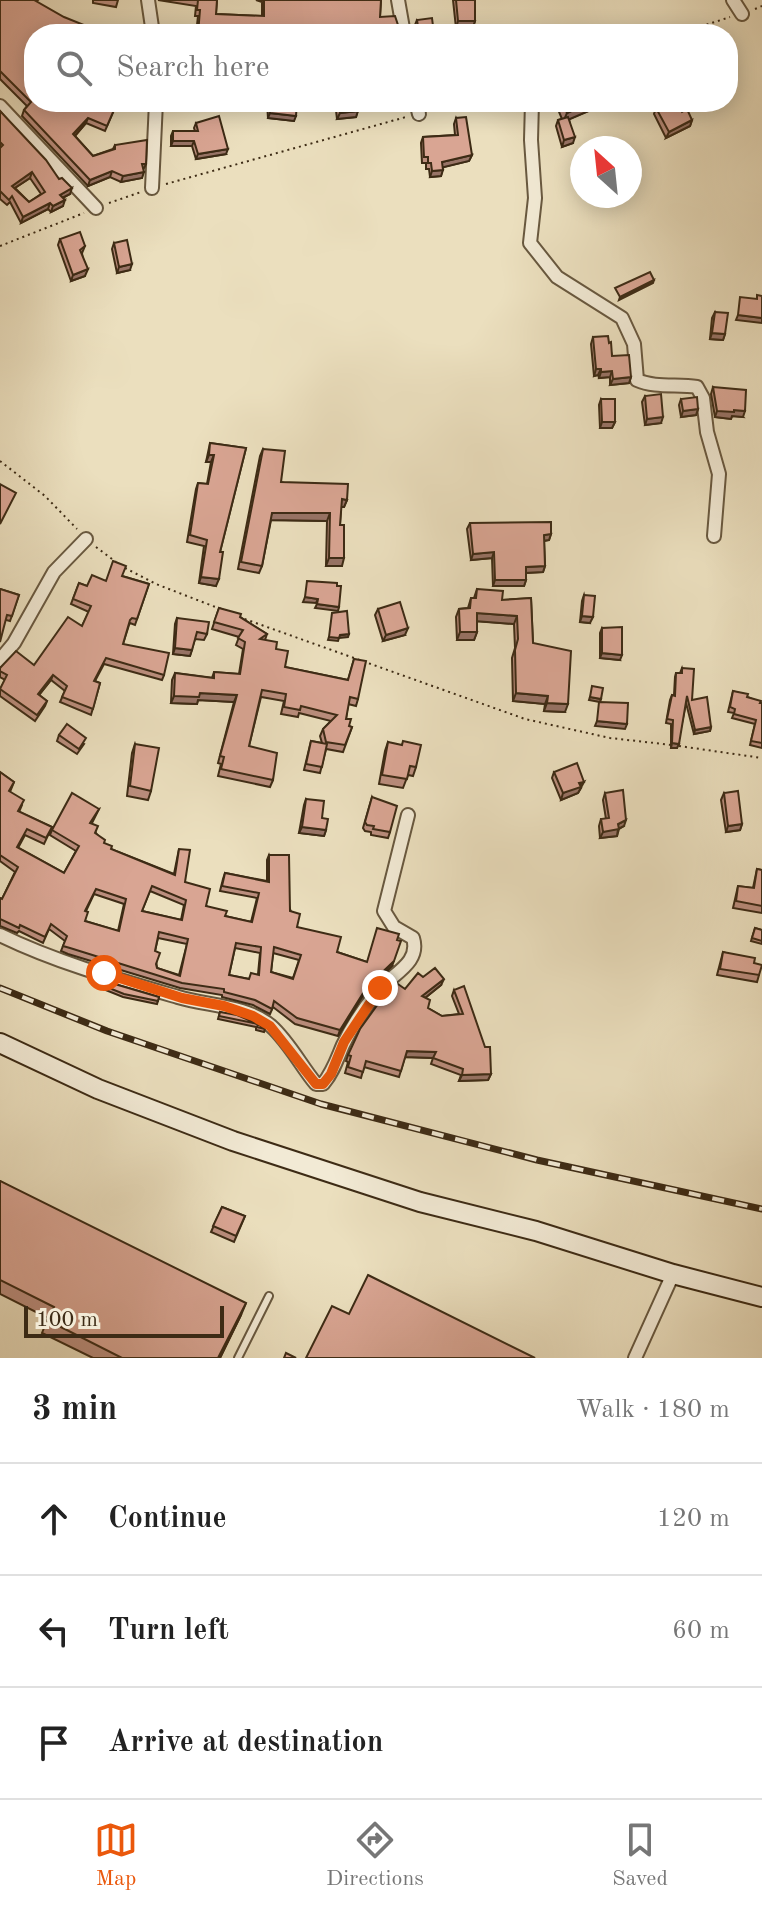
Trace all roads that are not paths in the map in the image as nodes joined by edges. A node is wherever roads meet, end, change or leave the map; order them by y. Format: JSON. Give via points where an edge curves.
{"nodes":[{"id":1,"x":148,"y":0,"type":"edge"},
{"id":2,"x":398,"y":0,"type":"edge"},
{"id":3,"x":733,"y":0,"type":"edge"},
{"id":4,"x":742,"y":14,"type":"road end"},
{"id":5,"x":152,"y":24,"type":"edge"},
{"id":6,"x":402,"y":24,"type":"edge"},
{"id":7,"x":0,"y":106,"type":"edge"},
{"id":8,"x":156,"y":112,"type":"edge"},
{"id":9,"x":532,"y":112,"type":"edge"},
{"id":10,"x":152,"y":188,"type":"road end"},
{"id":11,"x":96,"y":208,"type":"road end"},
{"id":12,"x":714,"y":536,"type":"dead end"},
{"id":13,"x":86,"y":539,"type":"road end"},
{"id":14,"x":0,"y":660,"type":"edge"},
{"id":15,"x":408,"y":815,"type":"dead end"},
{"id":16,"x":0,"y":935,"type":"edge"},
{"id":17,"x":0,"y":1043,"type":"edge"},
{"id":18,"x":673,"y":1274,"type":"junction"},
{"id":19,"x":269,"y":1296,"type":"dead end"},
{"id":20,"x":762,"y":1297,"type":"edge"},
{"id":21,"x":238,"y":1358,"type":"edge"},
{"id":22,"x":635,"y":1358,"type":"edge"}],
"edges":[{"from":1,"to":5,"type":"street"},
{"from":2,"to":6,"type":"street"},
{"from":3,"to":4,"type":"street"},
{"from":7,"to":11,"type":"street"},
{"from":8,"to":10,"type":"street"},
{"from":9,"to":12,"type":"street","via":[[535,198],[530,243],[557,277],[622,318],[634,344],[637,380],[697,387],[719,474]]},
{"from":13,"to":14,"type":"street","via":[[54,572]]},
{"from":15,"to":16,"type":"street","via":[[384,911],[394,927],[413,938],[412,958],[367,1006],[323,1084],[316,1084],[270,1026],[253,1016],[182,998]]},
{"from":17,"to":18,"type":"main road","via":[[98,1089],[233,1141],[420,1202]]},
{"from":18,"to":20,"type":"main road"},
{"from":18,"to":22,"type":"street"},
{"from":19,"to":21,"type":"lane"}]}
